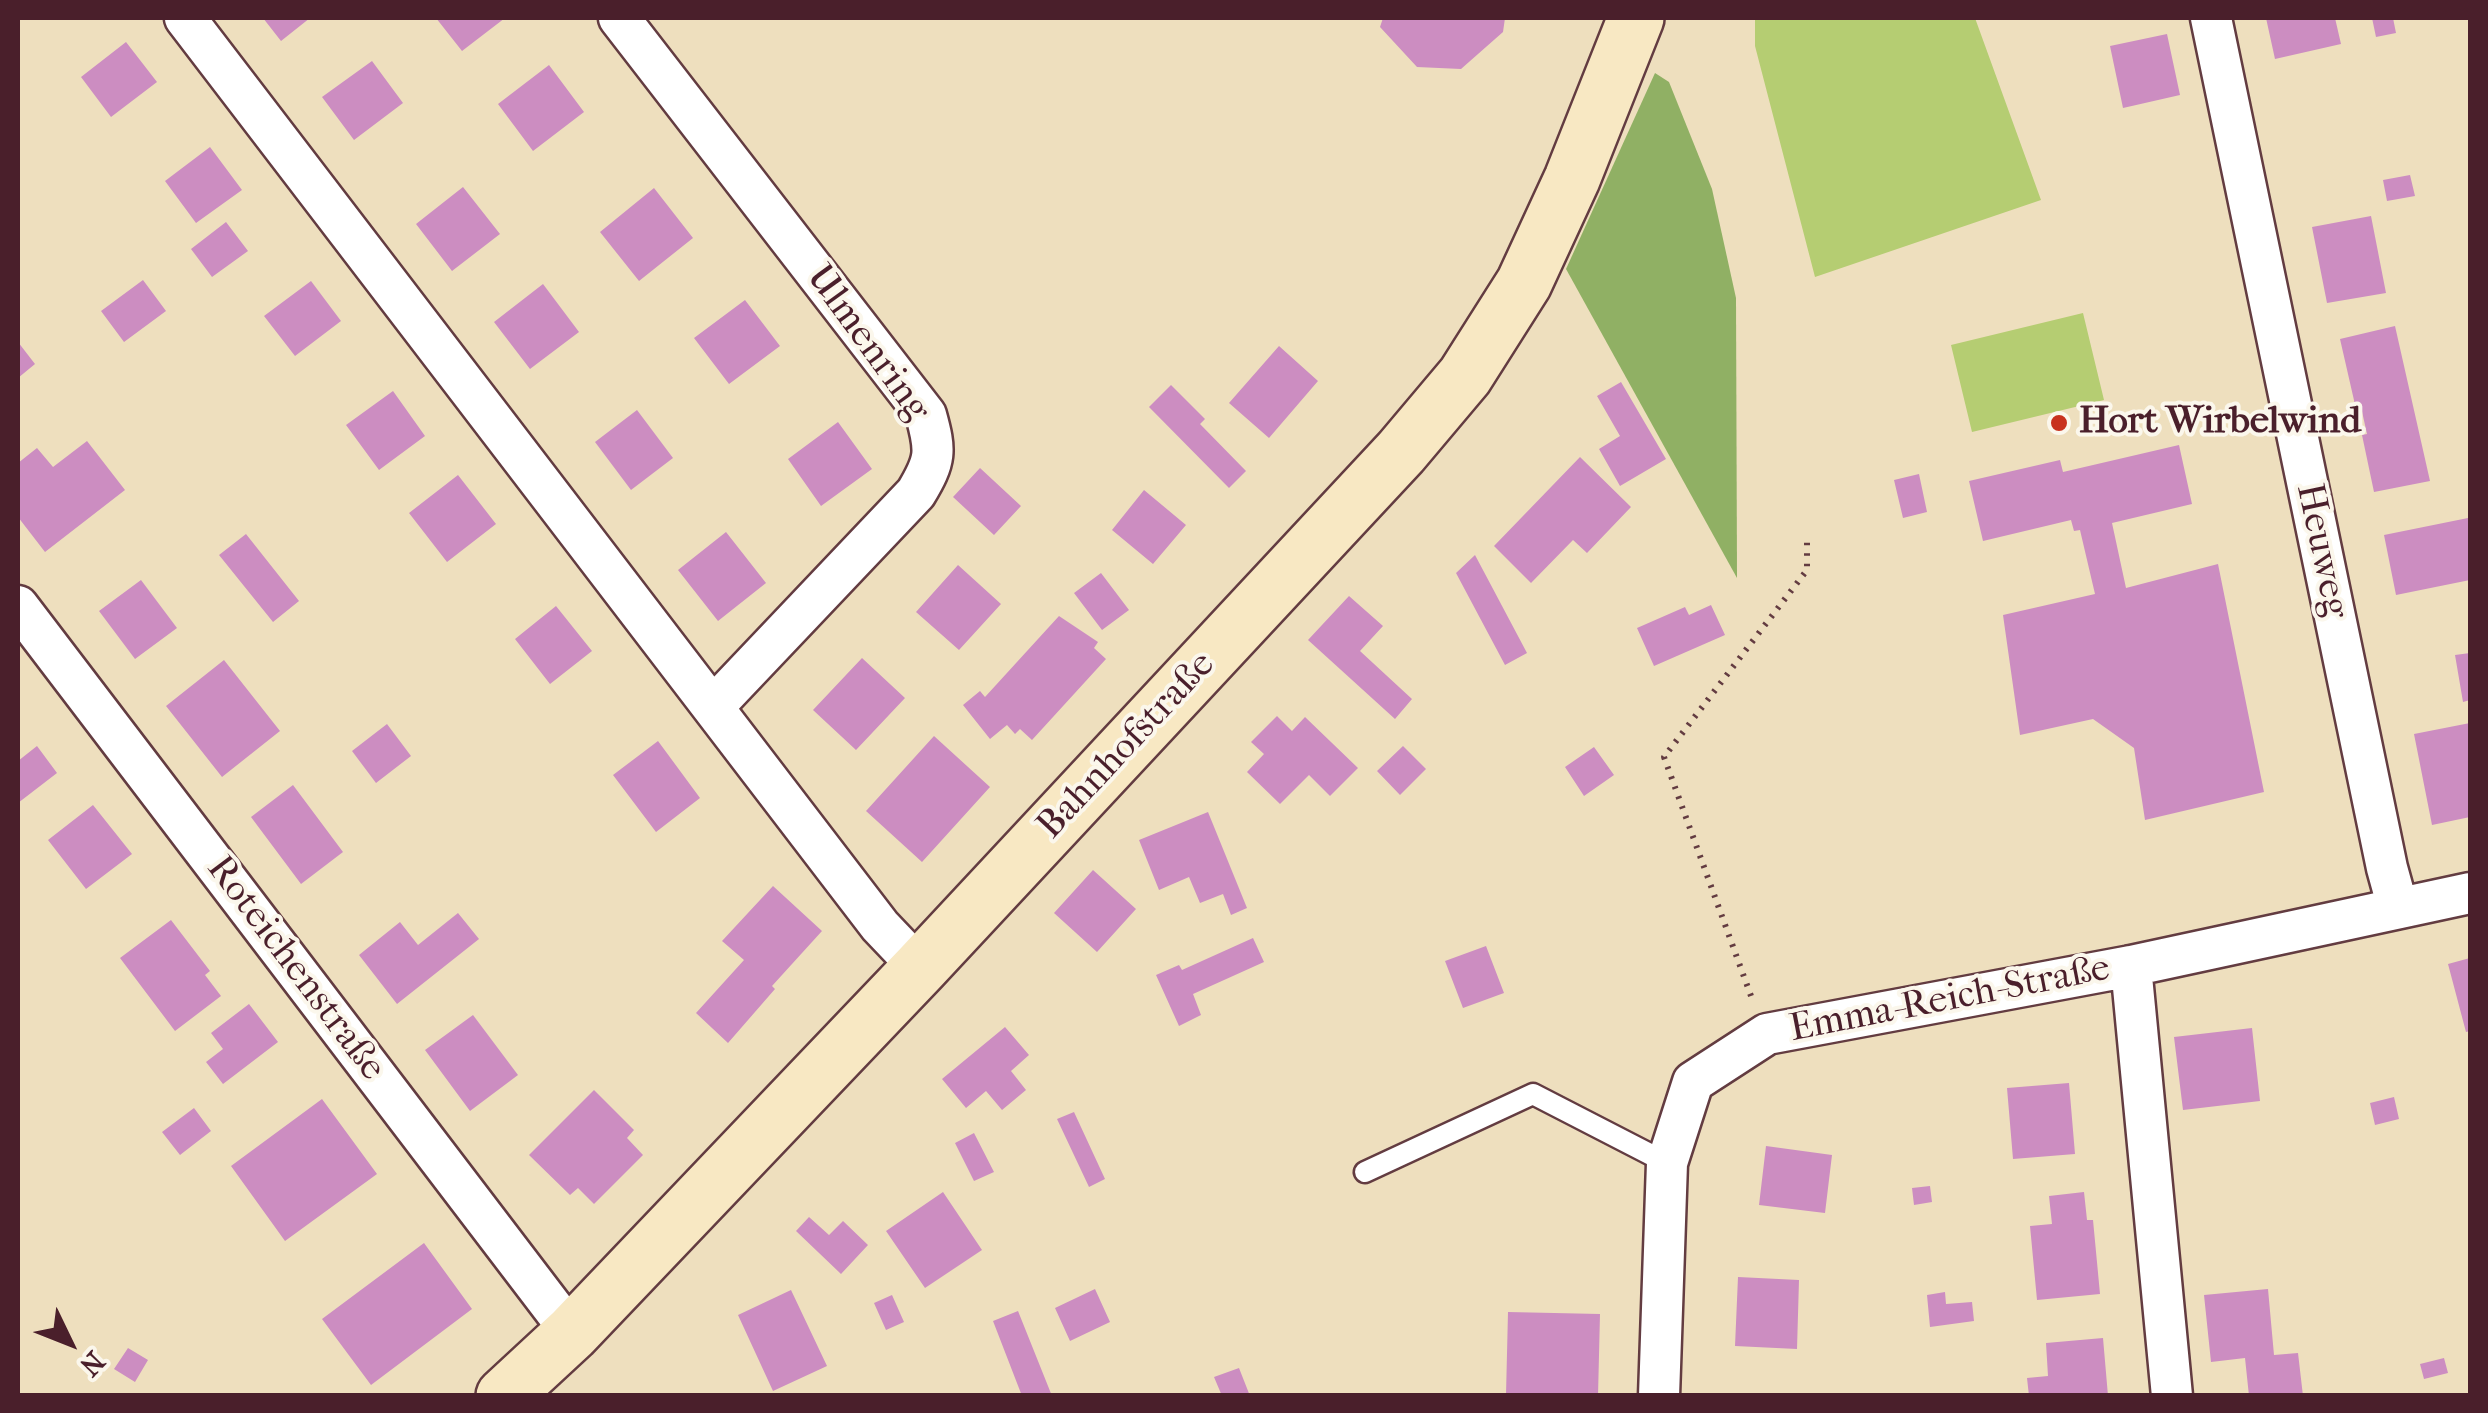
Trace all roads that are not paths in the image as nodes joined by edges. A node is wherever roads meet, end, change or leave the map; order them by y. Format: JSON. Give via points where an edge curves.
{"nodes":[{"id":1,"x":184,"y":18,"type":"edge"},
{"id":2,"x":620,"y":18,"type":"edge"},
{"id":3,"x":1636,"y":18,"type":"edge"},
{"id":4,"x":2211,"y":18,"type":"edge"},
{"id":5,"x":18,"y":606,"type":"edge"},
{"id":6,"x":712,"y":707,"type":"junction"},
{"id":7,"x":2470,"y":893,"type":"edge"},
{"id":8,"x":2398,"y":908,"type":"junction"},
{"id":9,"x":2131,"y":966,"type":"junction"},
{"id":10,"x":920,"y":968,"type":"junction"},
{"id":11,"x":1667,"y":1163,"type":"junction"},
{"id":12,"x":1365,"y":1172,"type":"dead end"},
{"id":13,"x":572,"y":1333,"type":"junction"},
{"id":14,"x":504,"y":1396,"type":"edge"},
{"id":15,"x":1659,"y":1396,"type":"edge"},
{"id":16,"x":2172,"y":1396,"type":"edge"}],
"edges":[{"from":1,"to":6,"type":"street"},
{"from":2,"to":6,"type":"street","name":"Ulmenring","via":[[926,415],[933,441],[932,467],[916,493]]},
{"from":3,"to":10,"type":"street","name":"Bahnhofstraße","via":[[1524,283],[1466,376]]},
{"from":4,"to":8,"type":"street","name":"Heuweg"},
{"from":5,"to":13,"type":"street","name":"Roteichenstraße"},
{"from":6,"to":10,"type":"street","via":[[880,926]]},
{"from":7,"to":8,"type":"street","name":"Emma-Reich-Straße"},
{"from":8,"to":9,"type":"street","name":"Emma-Reich-Straße"},
{"from":9,"to":11,"type":"street","name":"Emma-Reich-Straße","via":[[1767,1034],[1693,1082]]},
{"from":9,"to":16,"type":"street"},
{"from":10,"to":13,"type":"street","name":"Bahnhofstraße"},
{"from":11,"to":12,"type":"lane","via":[[1532,1094]]},
{"from":11,"to":15,"type":"street","name":"Emma-Reich-Straße"},
{"from":13,"to":14,"type":"street","name":"Bahnhofstraße"}]}
